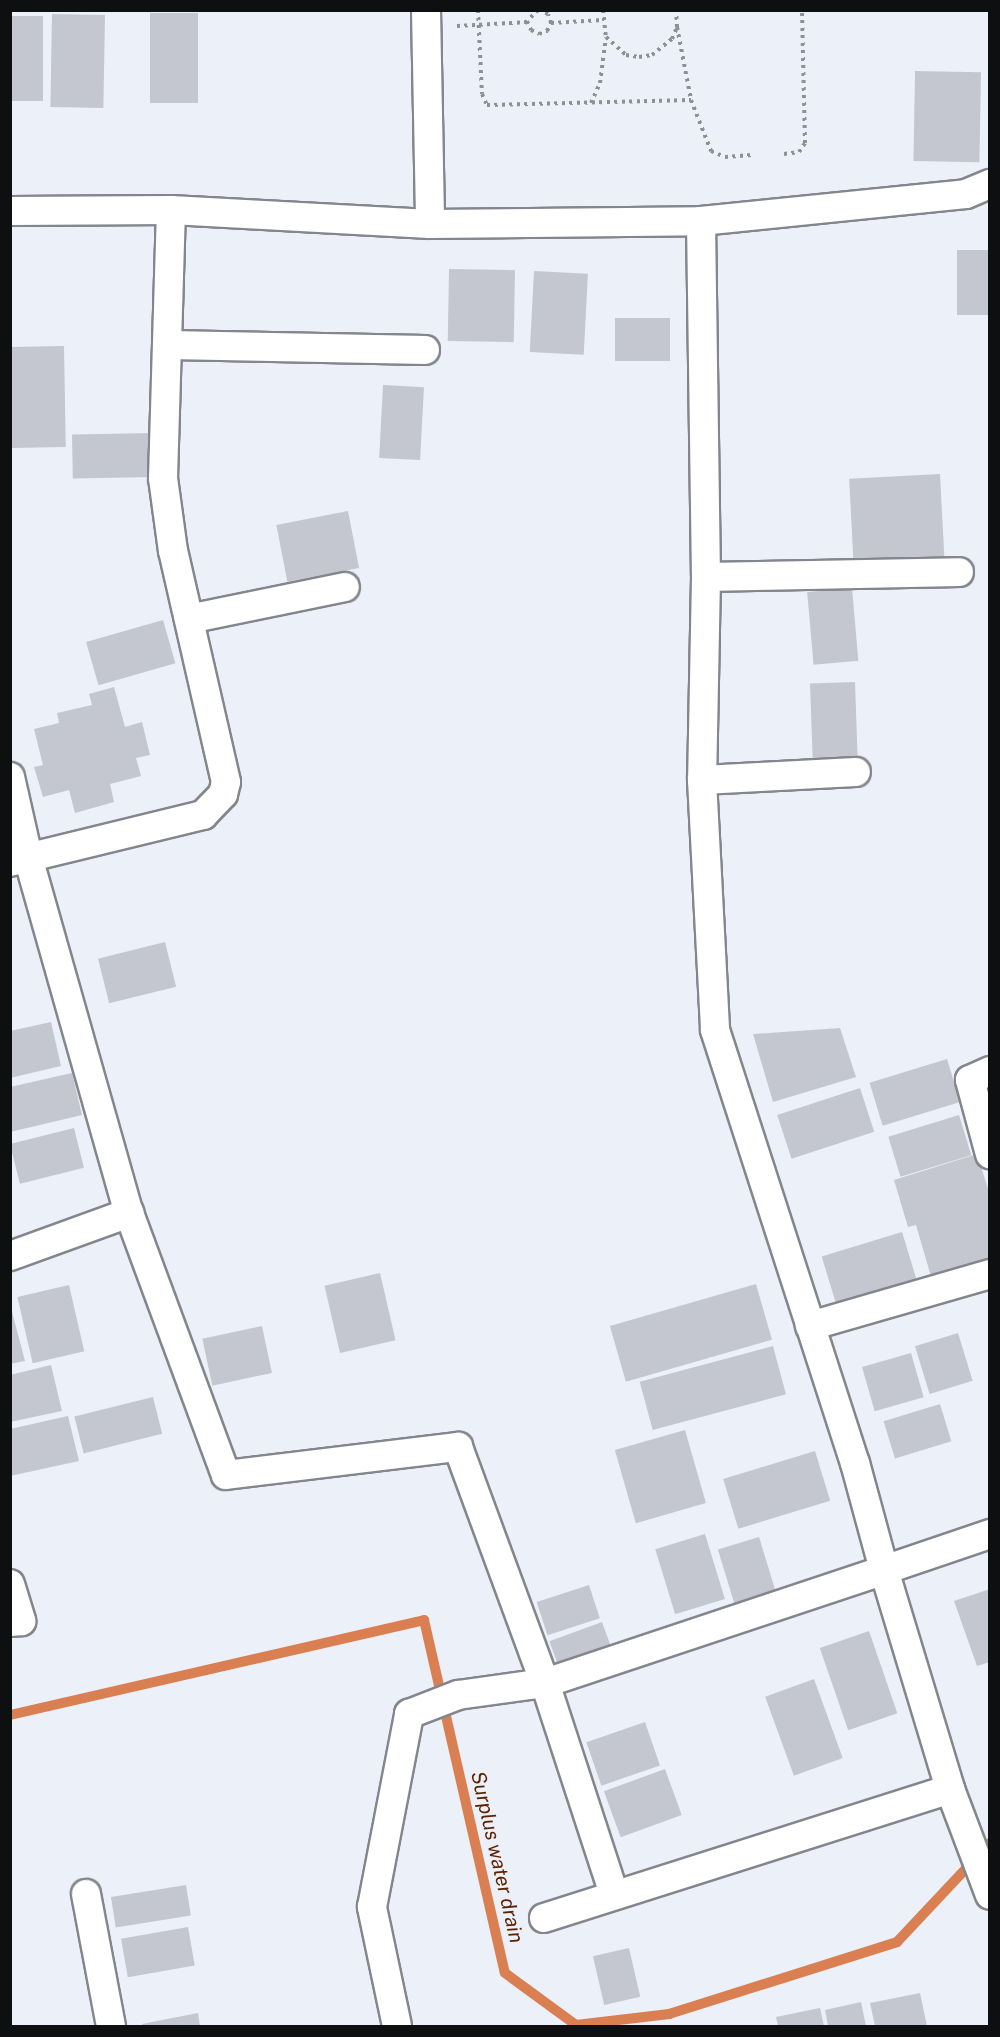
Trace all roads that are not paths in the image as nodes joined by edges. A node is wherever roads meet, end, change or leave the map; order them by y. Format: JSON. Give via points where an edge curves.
{"nodes":[{"id":1,"x":426,"y":10,"type":"edge"},
{"id":2,"x":990,"y":184,"type":"edge"},
{"id":3,"x":171,"y":210,"type":"junction"},
{"id":4,"x":10,"y":211,"type":"edge"},
{"id":5,"x":701,"y":221,"type":"junction"},
{"id":6,"x":430,"y":224,"type":"junction"},
{"id":7,"x":170,"y":345,"type":"junction"},
{"id":8,"x":426,"y":350,"type":"dead end"},
{"id":9,"x":959,"y":572,"type":"dead end"},
{"id":10,"x":706,"y":577,"type":"junction"},
{"id":11,"x":345,"y":587,"type":"dead end"},
{"id":12,"x":189,"y":619,"type":"junction"},
{"id":13,"x":856,"y":772,"type":"dead end"},
{"id":14,"x":10,"y":777,"type":"edge"},
{"id":15,"x":702,"y":780,"type":"junction"},
{"id":16,"x":19,"y":860,"type":"edge"},
{"id":17,"x":990,"y":1071,"type":"edge"},
{"id":18,"x":990,"y":1154,"type":"edge"},
{"id":19,"x":129,"y":1213,"type":"junction"},
{"id":20,"x":10,"y":1256,"type":"edge"},
{"id":21,"x":990,"y":1274,"type":"edge"},
{"id":22,"x":810,"y":1326,"type":"junction"},
{"id":23,"x":990,"y":1534,"type":"edge"},
{"id":24,"x":884,"y":1570,"type":"junction"},
{"id":25,"x":10,"y":1584,"type":"edge"},
{"id":26,"x":10,"y":1622,"type":"edge"},
{"id":27,"x":545,"y":1683,"type":"junction"},
{"id":28,"x":950,"y":1789,"type":"junction"},
{"id":29,"x":86,"y":1894,"type":"dead end"},
{"id":30,"x":614,"y":1894,"type":"junction"},
{"id":31,"x":990,"y":1895,"type":"edge"},
{"id":32,"x":544,"y":1918,"type":"dead end"},
{"id":33,"x":111,"y":2026,"type":"edge"},
{"id":34,"x":397,"y":2026,"type":"edge"}],
"edges":[{"from":1,"to":6,"type":"street"},
{"from":2,"to":5,"type":"street","via":[[966,194]]},
{"from":3,"to":4,"type":"street"},
{"from":3,"to":6,"type":"street"},
{"from":3,"to":7,"type":"street"},
{"from":5,"to":6,"type":"street"},
{"from":5,"to":10,"type":"street"},
{"from":7,"to":8,"type":"street"},
{"from":7,"to":12,"type":"street","via":[[163,478],[172,551]]},
{"from":9,"to":10,"type":"street"},
{"from":10,"to":15,"type":"street"},
{"from":11,"to":12,"type":"street"},
{"from":12,"to":16,"type":"street","via":[[224,762],[223,794],[203,815]]},
{"from":13,"to":15,"type":"street"},
{"from":14,"to":16,"type":"street"},
{"from":15,"to":22,"type":"street","via":[[715,1030]]},
{"from":16,"to":19,"type":"street"},
{"from":17,"to":18,"type":"street","via":[[970,1080]]},
{"from":19,"to":20,"type":"street"},
{"from":19,"to":27,"type":"street","via":[[226,1475],[458,1447]]},
{"from":21,"to":22,"type":"street"},
{"from":22,"to":24,"type":"street","via":[[855,1463]]},
{"from":23,"to":24,"type":"street"},
{"from":24,"to":27,"type":"street"},
{"from":24,"to":28,"type":"street"},
{"from":25,"to":26,"type":"street","via":[[21,1621]]},
{"from":27,"to":30,"type":"street"},
{"from":27,"to":34,"type":"street","via":[[458,1695],[409,1714],[372,1907]]},
{"from":28,"to":30,"type":"street"},
{"from":28,"to":31,"type":"street"},
{"from":29,"to":33,"type":"street"},
{"from":30,"to":32,"type":"street"}]}
